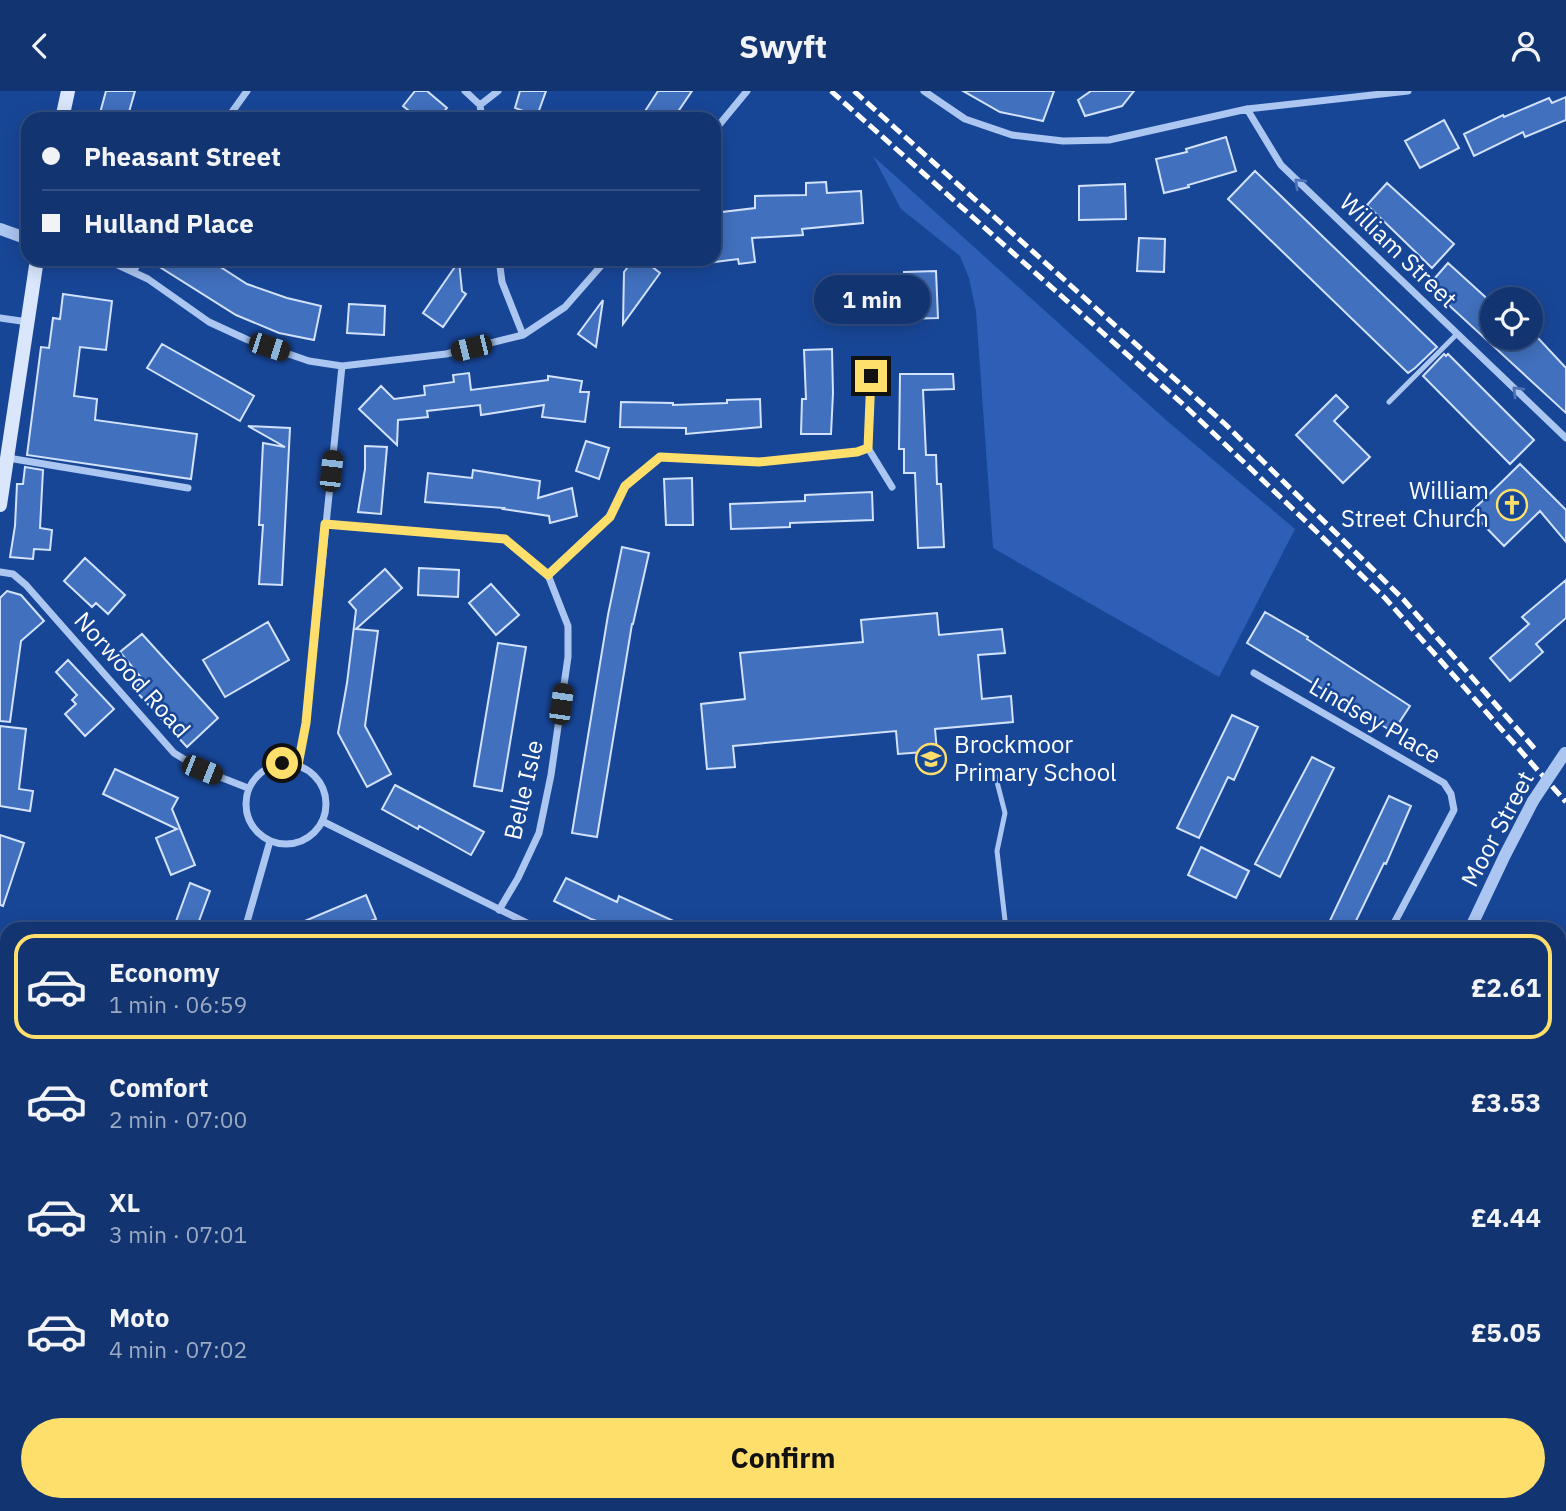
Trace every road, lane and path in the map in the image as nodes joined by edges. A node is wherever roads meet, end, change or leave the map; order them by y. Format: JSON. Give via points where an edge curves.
{"nodes":[{"id":1,"x":68,"y":91,"type":"edge"},
{"id":2,"x":247,"y":91,"type":"edge"},
{"id":3,"x":465,"y":91,"type":"edge"},
{"id":4,"x":498,"y":91,"type":"edge"},
{"id":5,"x":747,"y":91,"type":"edge"},
{"id":6,"x":924,"y":91,"type":"edge"},
{"id":7,"x":1408,"y":91,"type":"edge"},
{"id":8,"x":1357,"y":94,"type":"edge"},
{"id":9,"x":480,"y":105,"type":"junction"},
{"id":10,"x":1247,"y":110,"type":"junction"},
{"id":11,"x":64,"y":112,"type":"edge"},
{"id":12,"x":232,"y":112,"type":"edge"},
{"id":13,"x":481,"y":112,"type":"edge"},
{"id":14,"x":721,"y":123,"type":"edge"},
{"id":15,"x":0,"y":229,"type":"edge"},
{"id":16,"x":21,"y":236,"type":"edge"},
{"id":17,"x":36,"y":266,"type":"edge"},
{"id":18,"x":121,"y":266,"type":"edge"},
{"id":19,"x":138,"y":266,"type":"edge"},
{"id":20,"x":500,"y":266,"type":"edge"},
{"id":21,"x":601,"y":266,"type":"edge"},
{"id":22,"x":134,"y":272,"type":"junction"},
{"id":23,"x":0,"y":318,"type":"edge"},
{"id":24,"x":28,"y":322,"type":"junction"},
{"id":25,"x":1457,"y":334,"type":"junction"},
{"id":26,"x":523,"y":335,"type":"junction"},
{"id":27,"x":342,"y":366,"type":"junction"},
{"id":28,"x":871,"y":376,"type":"dead end"},
{"id":29,"x":1389,"y":402,"type":"dead end"},
{"id":30,"x":1566,"y":438,"type":"edge"},
{"id":31,"x":868,"y":448,"type":"junction"},
{"id":32,"x":7,"y":458,"type":"junction"},
{"id":33,"x":892,"y":487,"type":"dead end"},
{"id":34,"x":188,"y":488,"type":"dead end"},
{"id":35,"x":0,"y":505,"type":"edge"},
{"id":36,"x":325,"y":524,"type":"junction"},
{"id":37,"x":0,"y":572,"type":"edge"},
{"id":38,"x":548,"y":575,"type":"junction"},
{"id":39,"x":1254,"y":673,"type":"dead end"},
{"id":40,"x":1565,"y":752,"type":"edge"},
{"id":41,"x":298,"y":765,"type":"junction"},
{"id":42,"x":995,"y":774,"type":"dead end"},
{"id":43,"x":248,"y":788,"type":"junction"},
{"id":44,"x":322,"y":821,"type":"junction"},
{"id":45,"x":270,"y":841,"type":"junction"},
{"id":46,"x":499,"y":910,"type":"junction"},
{"id":47,"x":246,"y":922,"type":"edge"},
{"id":48,"x":524,"y":922,"type":"edge"},
{"id":49,"x":1005,"y":922,"type":"edge"},
{"id":50,"x":1395,"y":922,"type":"edge"},
{"id":51,"x":1473,"y":922,"type":"edge"}],
"edges":[{"from":1,"to":11,"type":"main road"},
{"from":2,"to":12,"type":"street"},
{"from":3,"to":9,"type":"street"},
{"from":4,"to":9,"type":"street"},
{"from":5,"to":14,"type":"street"},
{"from":6,"to":10,"type":"street","via":[[965,119],[1012,135],[1063,141],[1109,140]]},
{"from":7,"to":8,"type":"street"},
{"from":8,"to":10,"type":"street"},
{"from":9,"to":13,"type":"street"},
{"from":25,"to":10,"type":"street","name":"William Street","one_way":true,"via":[[1281,165]]},
{"from":15,"to":16,"type":"street"},
{"from":17,"to":24,"type":"main road"},
{"from":18,"to":22,"type":"street"},
{"from":19,"to":22,"type":"lane"},
{"from":20,"to":26,"type":"street"},
{"from":21,"to":26,"type":"street","via":[[565,307]]},
{"from":22,"to":27,"type":"street","via":[[209,322],[248,340],[309,362]]},
{"from":23,"to":24,"type":"street"},
{"from":24,"to":32,"type":"main road"},
{"from":25,"to":29,"type":"lane"},
{"from":30,"to":25,"type":"street","name":"William Street","one_way":true},
{"from":26,"to":27,"type":"street","via":[[446,354]]},
{"from":27,"to":36,"type":"street"},
{"from":28,"to":31,"type":"street"},
{"from":31,"to":33,"type":"street"},
{"from":31,"to":38,"type":"street","via":[[759,462],[660,457],[625,486],[610,517]]},
{"from":32,"to":34,"type":"street"},
{"from":32,"to":35,"type":"main road"},
{"from":36,"to":38,"type":"street","name":"Belle Isle","via":[[505,539]]},
{"from":36,"to":41,"type":"street"},
{"from":37,"to":43,"type":"street","name":"Norwood Road","via":[[13,574],[26,585],[174,753]]},
{"from":38,"to":46,"type":"street","name":"Belle Isle","via":[[568,627],[551,775],[539,833]]},
{"from":39,"to":50,"type":"street","name":"Lindsey Place","via":[[1444,783],[1451,794],[1454,810]]},
{"from":40,"to":51,"type":"street","name":"Moor Street","bridge":true,"via":[[1533,801]]},
{"from":41,"to":43,"type":"street","via":[[269,767],[258,773]]},
{"from":41,"to":44,"type":"street","via":[[314,774],[323,787],[326,808]]},
{"from":42,"to":49,"type":"lane","via":[[1005,813],[997,851]]},
{"from":43,"to":45,"type":"street","via":[[248,818]]},
{"from":44,"to":45,"type":"street","via":[[312,835],[296,843]]},
{"from":44,"to":46,"type":"street"},
{"from":45,"to":47,"type":"street"},
{"from":46,"to":48,"type":"street"}]}
